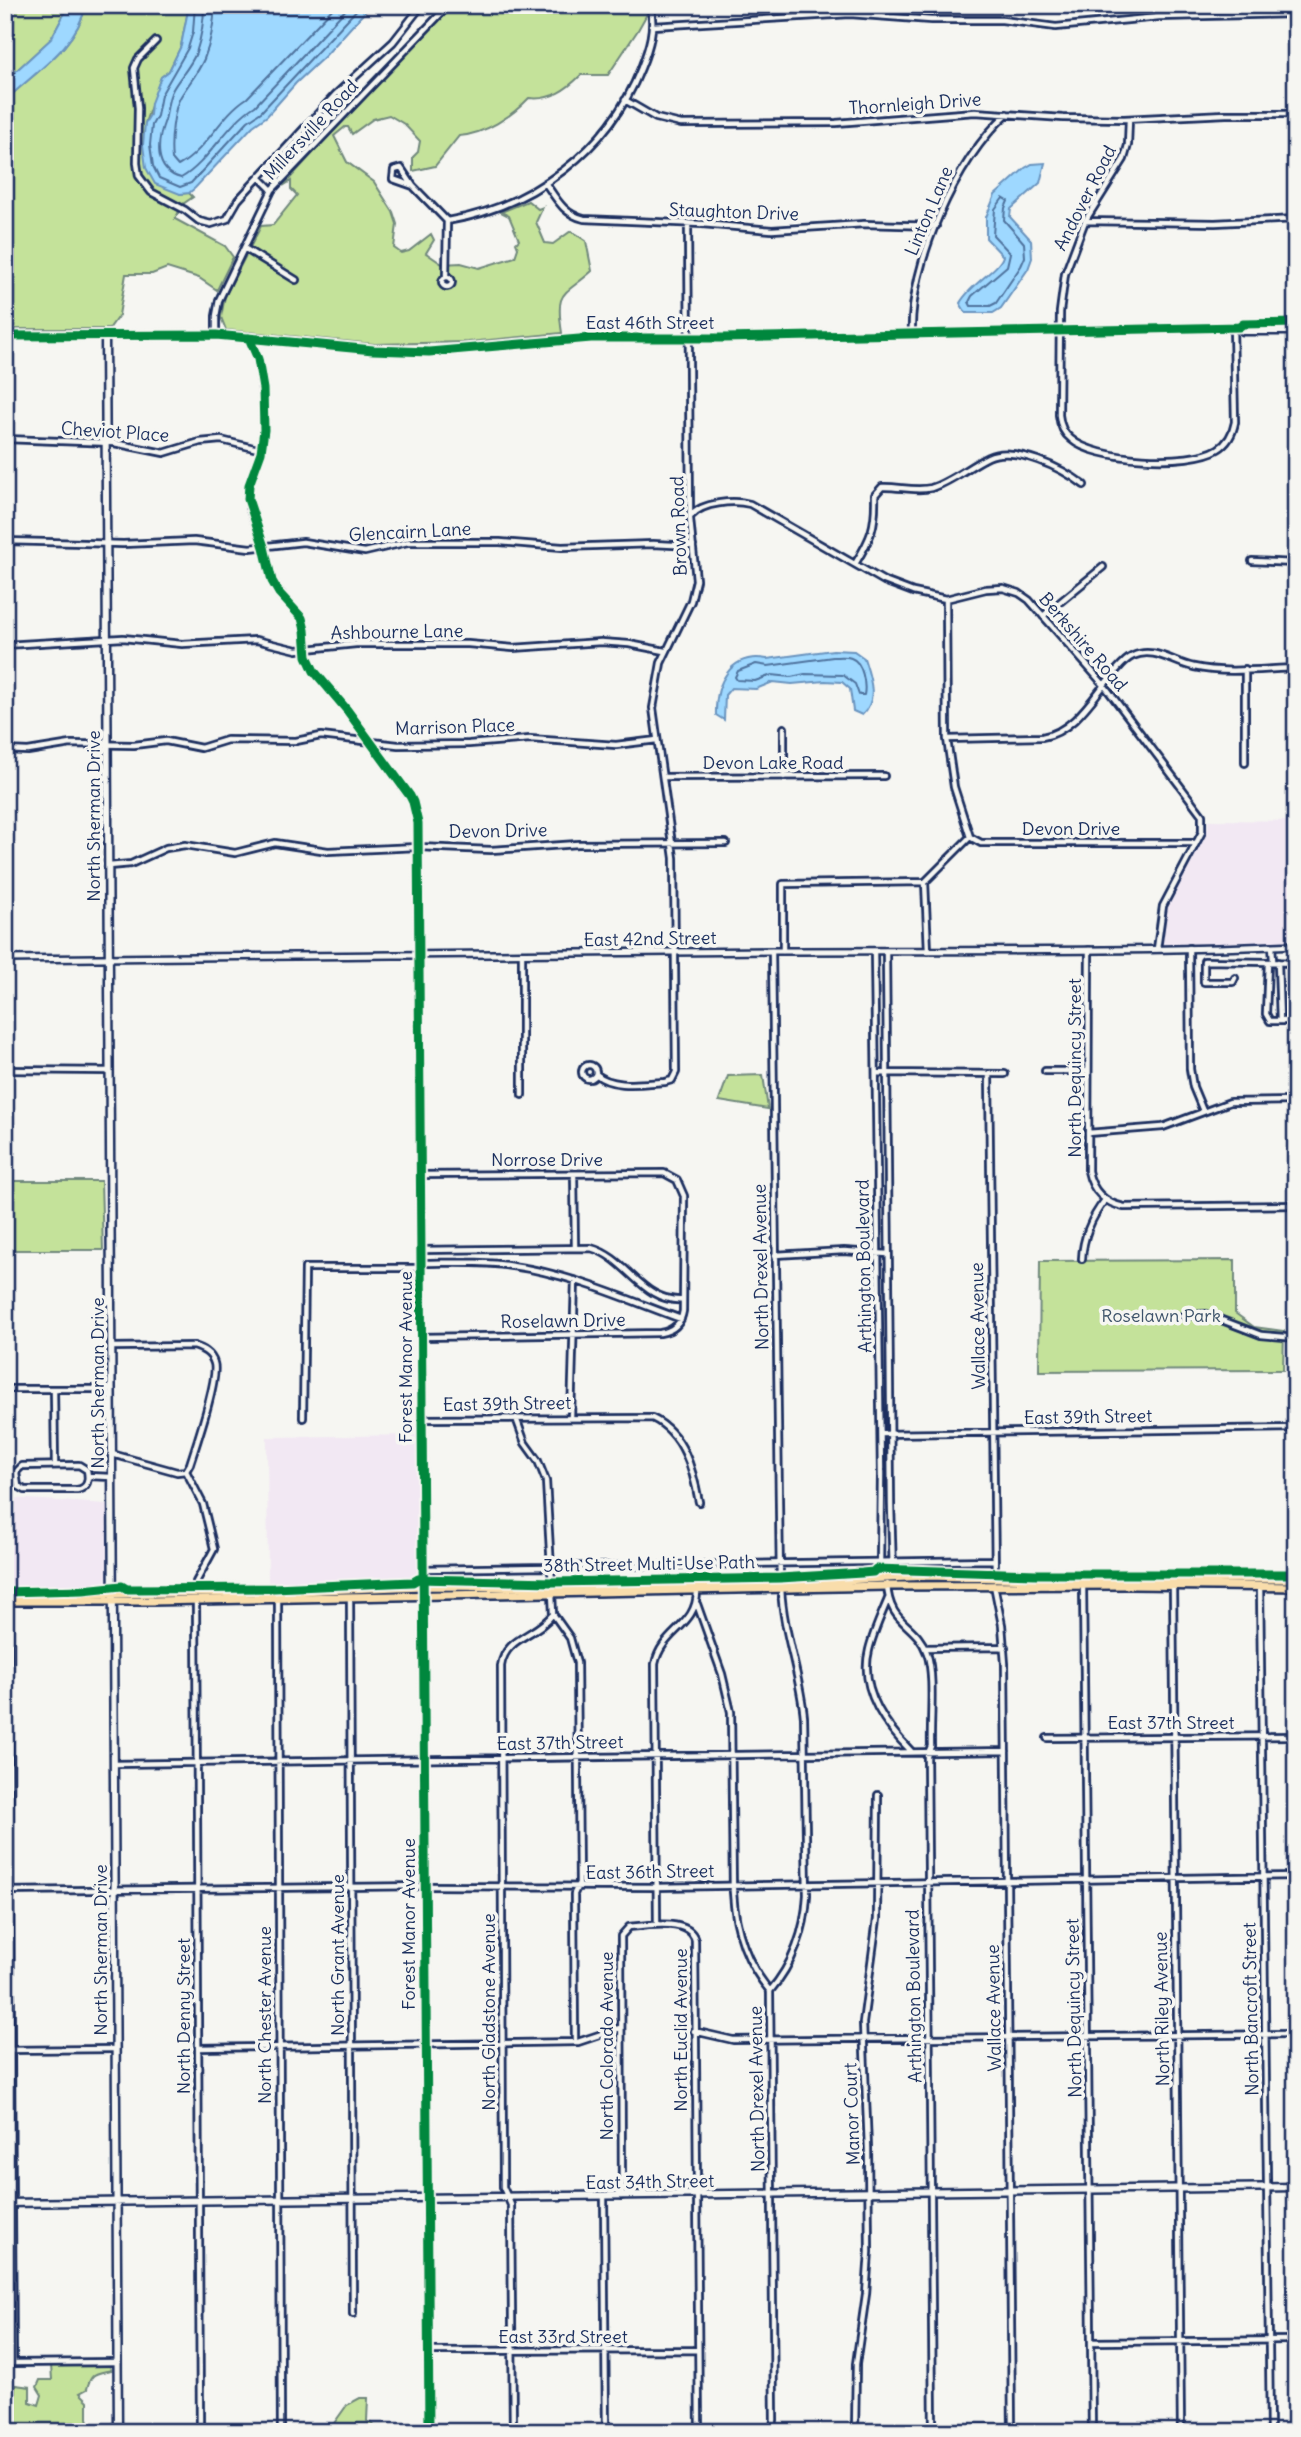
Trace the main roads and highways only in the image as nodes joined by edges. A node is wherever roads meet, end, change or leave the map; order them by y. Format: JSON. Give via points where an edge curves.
{"nodes":[{"id":1,"x":1296,"y":323,"type":"edge"},
{"id":2,"x":1236,"y":327,"type":"junction"},
{"id":3,"x":1296,"y":331,"type":"edge"},
{"id":4,"x":105,"y":335,"type":"junction"},
{"id":5,"x":5,"y":336,"type":"edge"},
{"id":6,"x":1296,"y":1579,"type":"edge"},
{"id":7,"x":995,"y":1581,"type":"junction"},
{"id":8,"x":780,"y":1586,"type":"junction"},
{"id":9,"x":1296,"y":1587,"type":"edge"},
{"id":10,"x":422,"y":1590,"type":"junction"},
{"id":11,"x":552,"y":1590,"type":"junction"},
{"id":12,"x":196,"y":1596,"type":"junction"},
{"id":13,"x":114,"y":1598,"type":"junction"},
{"id":14,"x":6,"y":1599,"type":"edge"},
{"id":15,"x":1296,"y":2187,"type":"edge"},
{"id":16,"x":116,"y":2202,"type":"junction"},
{"id":17,"x":8,"y":2203,"type":"edge"},
{"id":18,"x":118,"y":2432,"type":"edge"}],
"edges":[{"from":1,"to":2,"type":"main road","name":"East 46th Street"},
{"from":2,"to":3,"type":"main road","name":"East 46th Street","via":[[1243,331]]},
{"from":2,"to":4,"type":"main road","name":"East 46th Street","via":[[591,338],[418,352],[216,335]]},
{"from":4,"to":5,"type":"main road","name":"East 46th Street"},
{"from":4,"to":13,"type":"main road","name":"North Sherman Drive"},
{"from":6,"to":7,"type":"main road"},
{"from":7,"to":8,"type":"main road"},
{"from":7,"to":9,"type":"main road"},
{"from":8,"to":11,"type":"main road"},
{"from":8,"to":11,"type":"main road","via":[[696,1591]]},
{"from":10,"to":11,"type":"main road"},
{"from":10,"to":12,"type":"main road"},
{"from":10,"to":12,"type":"main road","via":[[278,1598]]},
{"from":12,"to":13,"type":"main road"},
{"from":13,"to":14,"type":"main road"},
{"from":13,"to":16,"type":"main road","name":"North Sherman Drive"},
{"from":15,"to":16,"type":"main road","name":"East 34th Street"},
{"from":16,"to":17,"type":"main road","name":"East 34th Street"},
{"from":16,"to":18,"type":"main road","name":"North Sherman Drive"}]}
